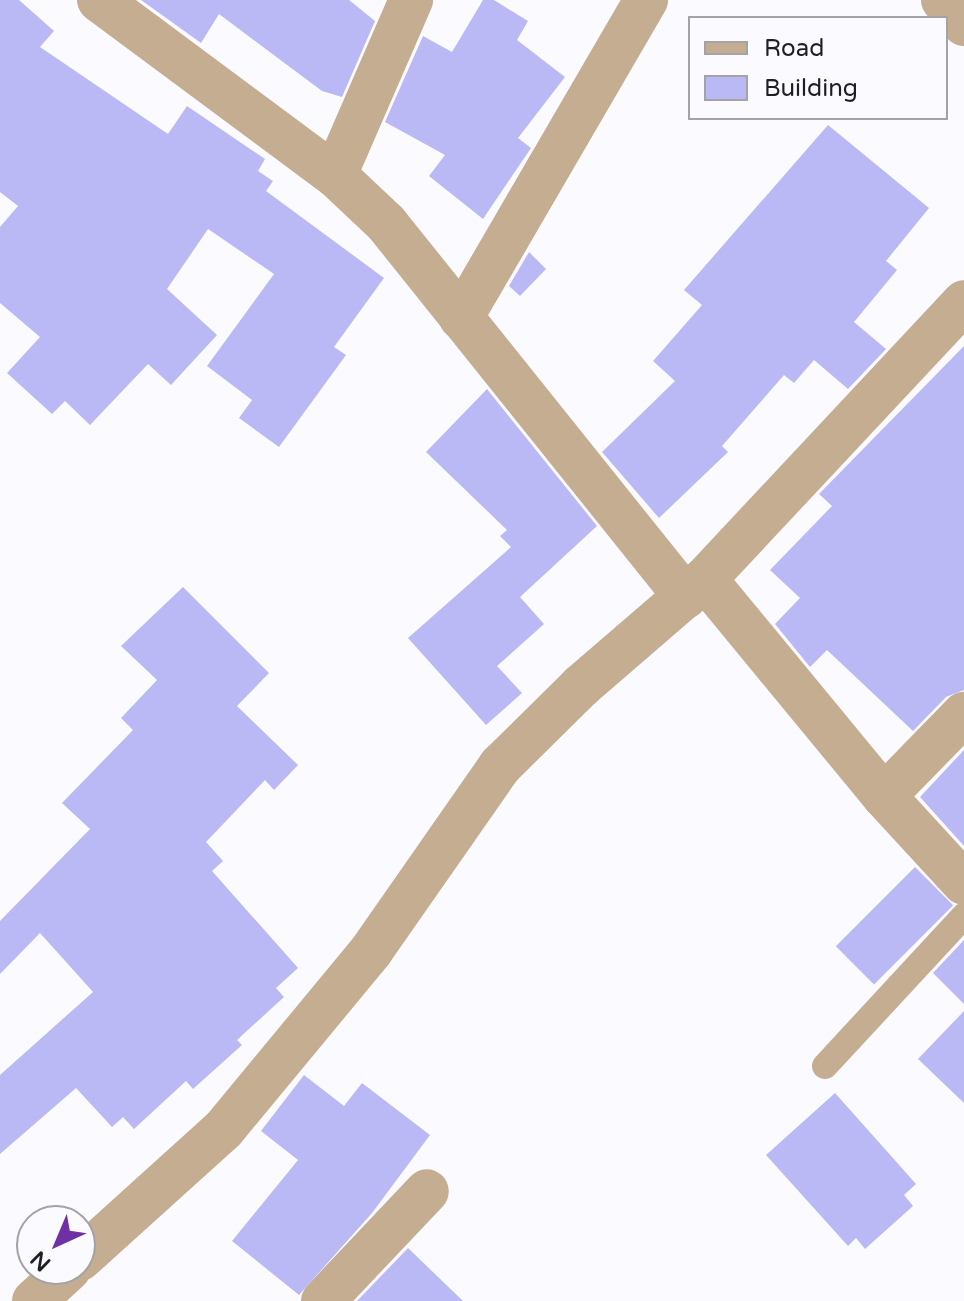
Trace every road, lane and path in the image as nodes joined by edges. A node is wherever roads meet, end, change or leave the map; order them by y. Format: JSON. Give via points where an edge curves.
{"nodes":[{"id":1,"x":99,"y":0,"type":"edge"},
{"id":2,"x":411,"y":0,"type":"edge"},
{"id":3,"x":646,"y":0,"type":"edge"},
{"id":4,"x":943,"y":0,"type":"edge"},
{"id":5,"x":964,"y":24,"type":"edge"},
{"id":6,"x":335,"y":175,"type":"junction"},
{"id":7,"x":964,"y":302,"type":"edge"},
{"id":8,"x":461,"y":318,"type":"junction"},
{"id":9,"x":696,"y":588,"type":"junction"},
{"id":10,"x":964,"y":714,"type":"edge"},
{"id":11,"x":884,"y":796,"type":"junction"},
{"id":12,"x":964,"y":883,"type":"edge"},
{"id":13,"x":964,"y":916,"type":"edge"},
{"id":14,"x":825,"y":1066,"type":"dead end"},
{"id":15,"x":427,"y":1191,"type":"dead end"},
{"id":16,"x":96,"y":1245,"type":"edge"},
{"id":17,"x":52,"y":1285,"type":"edge"},
{"id":18,"x":34,"y":1301,"type":"edge"},
{"id":19,"x":323,"y":1301,"type":"edge"}],
"edges":[{"from":1,"to":6,"type":"street"},
{"from":2,"to":6,"type":"street"},
{"from":3,"to":8,"type":"street"},
{"from":4,"to":5,"type":"street"},
{"from":6,"to":8,"type":"street","via":[[386,223]]},
{"from":7,"to":9,"type":"street"},
{"from":8,"to":9,"type":"street"},
{"from":9,"to":11,"type":"street"},
{"from":9,"to":16,"type":"street","via":[[581,686],[500,766],[371,951],[223,1130]]},
{"from":10,"to":11,"type":"street"},
{"from":11,"to":12,"type":"street"},
{"from":13,"to":14,"type":"lane"},
{"from":15,"to":19,"type":"street"},
{"from":17,"to":18,"type":"street"}]}
